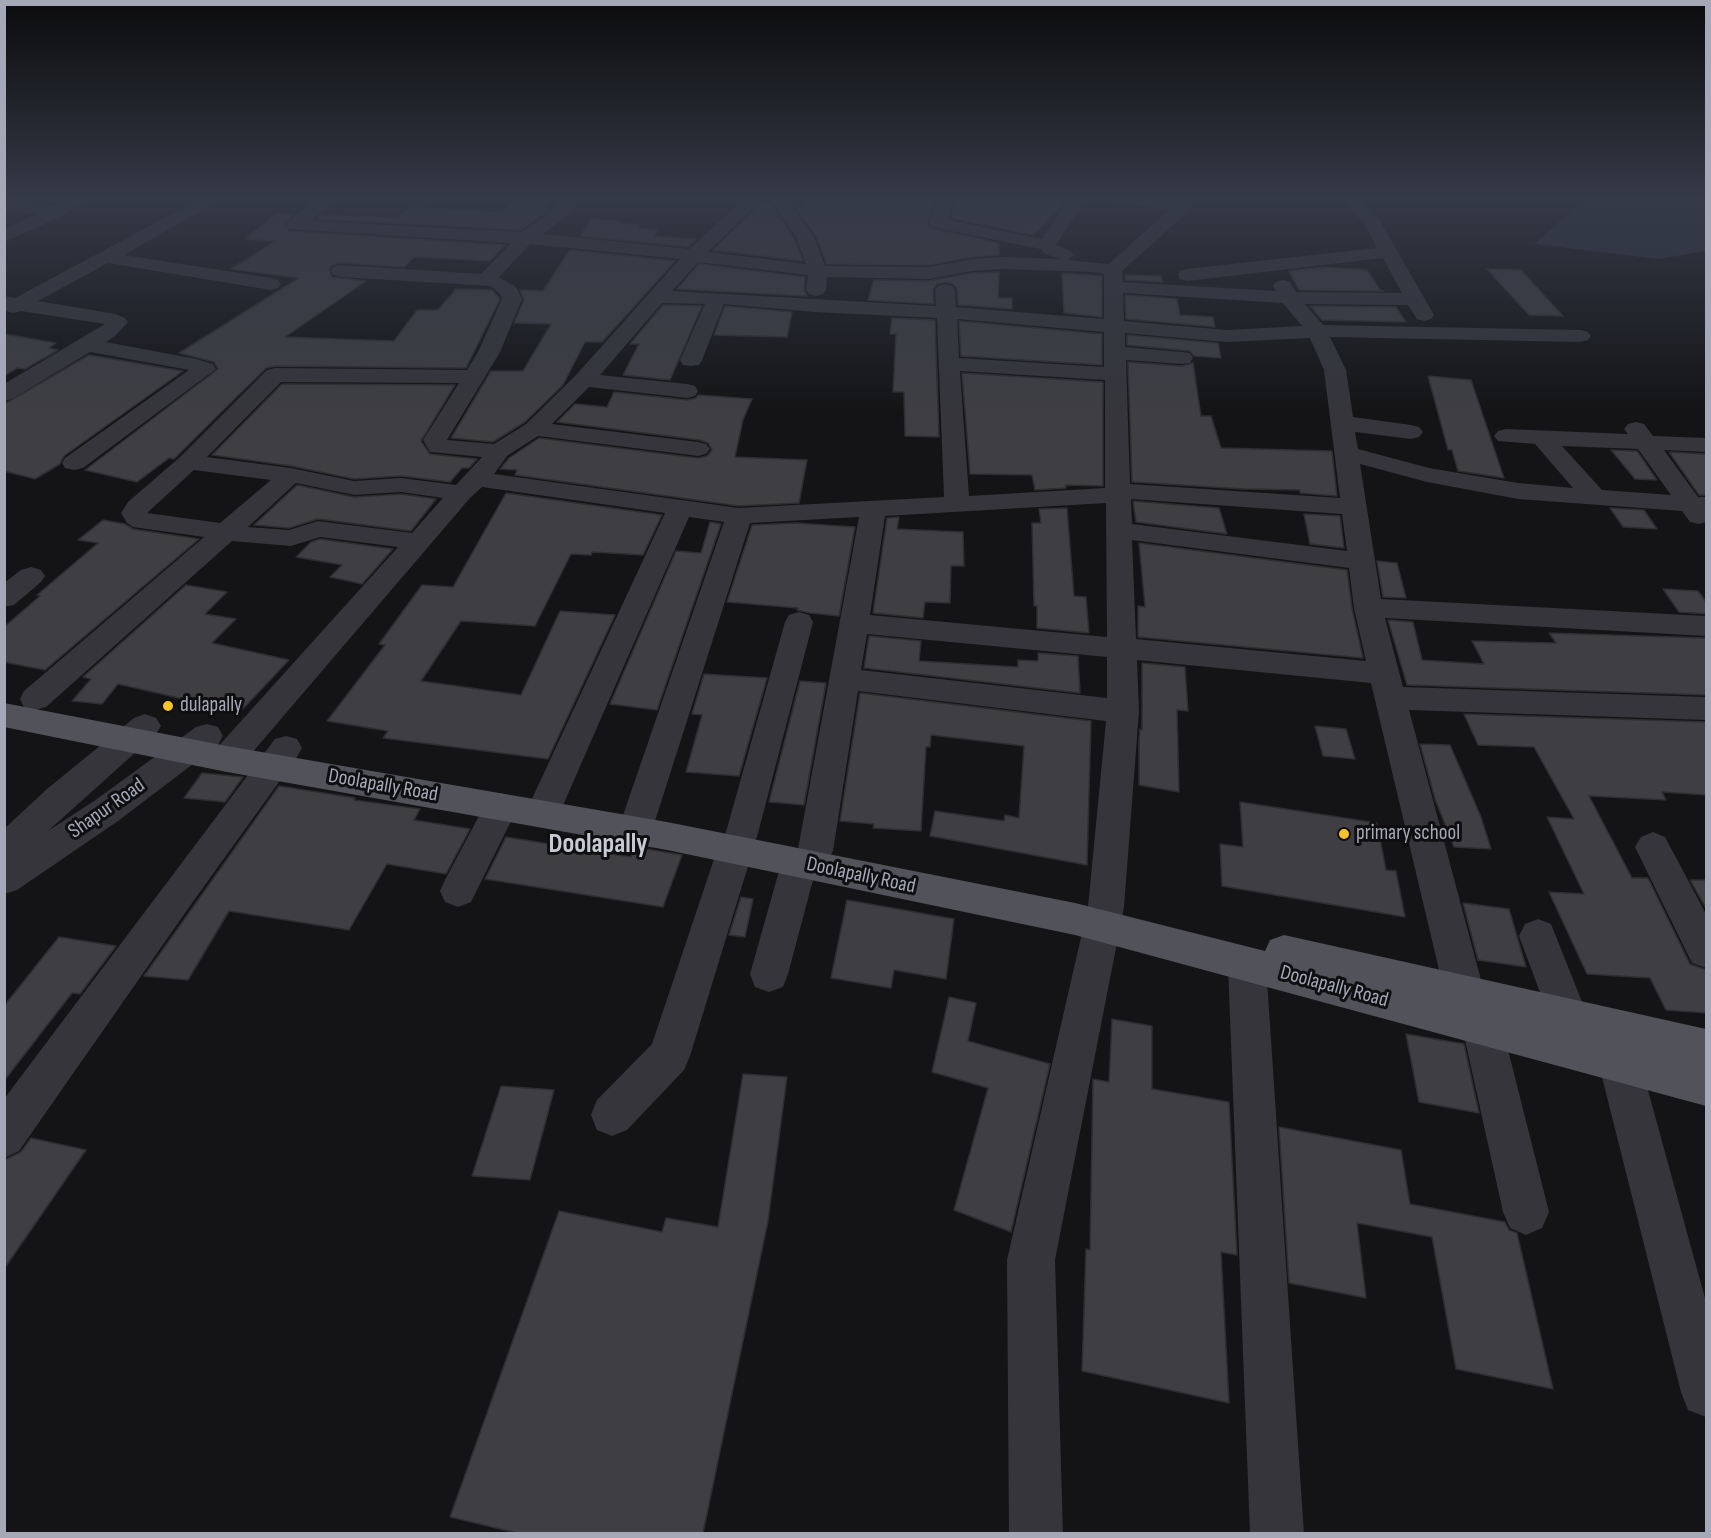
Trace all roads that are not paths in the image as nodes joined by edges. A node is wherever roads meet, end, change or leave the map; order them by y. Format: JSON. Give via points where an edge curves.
{"nodes":[{"id":1,"x":80,"y":270,"type":"edge"},
{"id":2,"x":184,"y":270,"type":"edge"},
{"id":3,"x":495,"y":270,"type":"edge"},
{"id":4,"x":681,"y":270,"type":"edge"},
{"id":5,"x":802,"y":270,"type":"edge"},
{"id":6,"x":944,"y":270,"type":"joint"},
{"id":7,"x":1068,"y":270,"type":"edge"},
{"id":8,"x":1098,"y":270,"type":"edge"},
{"id":9,"x":1113,"y":270,"type":"edge"},
{"id":10,"x":1241,"y":270,"type":"edge"},
{"id":11,"x":1273,"y":270,"type":"edge"},
{"id":12,"x":1400,"y":270,"type":"edge"},
{"id":13,"x":340,"y":272,"type":"dead end"},
{"id":14,"x":818,"y":272,"type":"junction"},
{"id":15,"x":1108,"y":274,"type":"junction"},
{"id":16,"x":488,"y":280,"type":"junction"},
{"id":17,"x":271,"y":284,"type":"dead end"},
{"id":18,"x":658,"y":297,"type":"junction"},
{"id":19,"x":717,"y":298,"type":"junction"},
{"id":20,"x":1289,"y":298,"type":"junction"},
{"id":21,"x":1415,"y":298,"type":"junction"},
{"id":22,"x":9,"y":306,"type":"edge"},
{"id":23,"x":815,"y":306,"type":"junction"},
{"id":24,"x":945,"y":312,"type":"junction"},
{"id":25,"x":1317,"y":331,"type":"junction"},
{"id":26,"x":1433,"y":333,"type":"junction"},
{"id":27,"x":1581,"y":336,"type":"dead end"},
{"id":28,"x":87,"y":345,"type":"junction"},
{"id":29,"x":1115,"y":352,"type":"junction"},
{"id":30,"x":1182,"y":358,"type":"dead end"},
{"id":31,"x":691,"y":360,"type":"dead end"},
{"id":32,"x":951,"y":364,"type":"junction"},
{"id":33,"x":475,"y":376,"type":"junction"},
{"id":34,"x":584,"y":380,"type":"junction"},
{"id":35,"x":687,"y":391,"type":"dead end"},
{"id":36,"x":4,"y":394,"type":"edge"},
{"id":37,"x":1628,"y":418,"type":"dead end"},
{"id":38,"x":1343,"y":423,"type":"junction"},
{"id":39,"x":534,"y":429,"type":"junction"},
{"id":40,"x":1411,"y":432,"type":"dead end"},
{"id":41,"x":1506,"y":436,"type":"dead end"},
{"id":42,"x":1541,"y":437,"type":"junction"},
{"id":43,"x":1644,"y":441,"type":"junction"},
{"id":44,"x":1707,"y":445,"type":"edge"},
{"id":45,"x":698,"y":449,"type":"dead end"},
{"id":46,"x":499,"y":451,"type":"junction"},
{"id":47,"x":1347,"y":453,"type":"junction"},
{"id":48,"x":189,"y":462,"type":"junction"},
{"id":49,"x":74,"y":463,"type":"dead end"},
{"id":50,"x":291,"y":475,"type":"junction"},
{"id":51,"x":469,"y":486,"type":"junction"},
{"id":52,"x":1117,"y":493,"type":"junction"},
{"id":53,"x":1594,"y":496,"type":"junction"},
{"id":54,"x":957,"y":503,"type":"junction"},
{"id":55,"x":1698,"y":504,"type":"edge"},
{"id":56,"x":681,"y":506,"type":"junction"},
{"id":57,"x":874,"y":507,"type":"junction"},
{"id":58,"x":1353,"y":507,"type":"junction"},
{"id":59,"x":739,"y":516,"type":"junction"},
{"id":60,"x":1707,"y":527,"type":"edge"},
{"id":61,"x":1119,"y":530,"type":"junction"},
{"id":62,"x":224,"y":533,"type":"junction"},
{"id":63,"x":420,"y":542,"type":"junction"},
{"id":64,"x":1360,"y":561,"type":"junction"},
{"id":65,"x":31,"y":576,"type":"dead end"},
{"id":66,"x":4,"y":598,"type":"edge"},
{"id":67,"x":1368,"y":608,"type":"junction"},
{"id":68,"x":799,"y":622,"type":"dead end"},
{"id":69,"x":854,"y":623,"type":"junction"},
{"id":70,"x":1707,"y":626,"type":"edge"},
{"id":71,"x":1122,"y":648,"type":"junction"},
{"id":72,"x":845,"y":680,"type":"junction"},
{"id":73,"x":1387,"y":685,"type":"junction"},
{"id":74,"x":4,"y":694,"type":"edge"},
{"id":75,"x":20,"y":707,"type":"edge"},
{"id":76,"x":1707,"y":708,"type":"edge"},
{"id":77,"x":1123,"y":711,"type":"junction"},
{"id":78,"x":137,"y":733,"type":"junction"},
{"id":79,"x":216,"y":747,"type":"junction"},
{"id":80,"x":280,"y":757,"type":"junction"},
{"id":81,"x":547,"y":803,"type":"junction"},
{"id":82,"x":501,"y":807,"type":"junction"},
{"id":83,"x":639,"y":818,"type":"junction"},
{"id":84,"x":737,"y":844,"type":"junction"},
{"id":85,"x":1653,"y":847,"type":"dead end"},
{"id":86,"x":4,"y":852,"type":"edge"},
{"id":87,"x":807,"y":858,"type":"junction"},
{"id":88,"x":4,"y":879,"type":"edge"},
{"id":89,"x":458,"y":891,"type":"dead end"},
{"id":90,"x":1104,"y":916,"type":"junction"},
{"id":91,"x":1538,"y":936,"type":"dead end"},
{"id":92,"x":1707,"y":951,"type":"edge"},
{"id":93,"x":1247,"y":964,"type":"junction"},
{"id":94,"x":769,"y":974,"type":"dead end"},
{"id":95,"x":1473,"y":1010,"type":"junction"},
{"id":96,"x":1568,"y":1017,"type":"junction"},
{"id":97,"x":1707,"y":1049,"type":"edge"},
{"id":98,"x":1619,"y":1062,"type":"junction"},
{"id":99,"x":1707,"y":1085,"type":"edge"},
{"id":100,"x":612,"y":1115,"type":"dead end"},
{"id":101,"x":4,"y":1136,"type":"edge"},
{"id":102,"x":1526,"y":1212,"type":"dead end"},
{"id":103,"x":1707,"y":1392,"type":"edge"},
{"id":104,"x":1036,"y":1533,"type":"edge"},
{"id":105,"x":1277,"y":1533,"type":"edge"}],
"edges":[{"from":1,"to":22,"type":"street"},
{"from":2,"to":17,"type":"street"},
{"from":3,"to":16,"type":"street"},
{"from":4,"to":18,"type":"street","name":"Shapur Road"},
{"from":5,"to":14,"type":"street"},
{"from":6,"to":14,"type":"street"},
{"from":6,"to":24,"type":"street"},
{"from":7,"to":15,"type":"street"},
{"from":8,"to":15,"type":"street"},
{"from":9,"to":15,"type":"street"},
{"from":10,"to":15,"type":"street","via":[[1207,274]]},
{"from":11,"to":20,"type":"street"},
{"from":12,"to":21,"type":"street"},
{"from":13,"to":16,"type":"street"},
{"from":14,"to":23,"type":"street"},
{"from":15,"to":20,"type":"street"},
{"from":15,"to":29,"type":"street"},
{"from":16,"to":33,"type":"street","via":[[509,291],[512,298],[497,338]]},
{"from":18,"to":19,"type":"street"},
{"from":18,"to":34,"type":"street","name":"Shapur Road"},
{"from":19,"to":23,"type":"street"},
{"from":19,"to":31,"type":"street"},
{"from":20,"to":21,"type":"street"},
{"from":20,"to":25,"type":"street"},
{"from":21,"to":26,"type":"street"},
{"from":22,"to":28,"type":"street","via":[[118,322]]},
{"from":23,"to":24,"type":"street"},
{"from":24,"to":29,"type":"street"},
{"from":24,"to":32,"type":"street"},
{"from":25,"to":26,"type":"street"},
{"from":25,"to":29,"type":"street","via":[[1227,336]]},
{"from":25,"to":38,"type":"street","via":[[1335,370]]},
{"from":26,"to":27,"type":"street"},
{"from":28,"to":36,"type":"street"},
{"from":28,"to":49,"type":"street","via":[[205,369]]},
{"from":29,"to":30,"type":"street"},
{"from":29,"to":32,"type":"street"},
{"from":29,"to":52,"type":"street"},
{"from":32,"to":54,"type":"street"},
{"from":33,"to":46,"type":"street","via":[[435,444]]},
{"from":33,"to":48,"type":"street","via":[[275,375]]},
{"from":34,"to":35,"type":"street"},
{"from":34,"to":39,"type":"street","name":"Shapur Road"},
{"from":37,"to":43,"type":"street"},
{"from":38,"to":40,"type":"street"},
{"from":38,"to":47,"type":"street"},
{"from":39,"to":45,"type":"street"},
{"from":39,"to":46,"type":"street","name":"Shapur Road"},
{"from":41,"to":42,"type":"street"},
{"from":42,"to":43,"type":"street"},
{"from":42,"to":53,"type":"street"},
{"from":43,"to":44,"type":"street"},
{"from":43,"to":55,"type":"street"},
{"from":46,"to":51,"type":"street","name":"Shapur Road"},
{"from":47,"to":53,"type":"street","via":[[1427,475],[1518,491]]},
{"from":47,"to":58,"type":"street"},
{"from":48,"to":50,"type":"street"},
{"from":48,"to":62,"type":"street","via":[[137,507],[136,518]]},
{"from":50,"to":51,"type":"street","via":[[354,489]]},
{"from":50,"to":62,"type":"street"},
{"from":51,"to":56,"type":"street"},
{"from":51,"to":63,"type":"street","name":"Shapur Road"},
{"from":52,"to":54,"type":"street"},
{"from":52,"to":58,"type":"street"},
{"from":52,"to":61,"type":"street"},
{"from":53,"to":55,"type":"street"},
{"from":54,"to":57,"type":"street"},
{"from":55,"to":60,"type":"street"},
{"from":56,"to":59,"type":"street"},
{"from":56,"to":81,"type":"street"},
{"from":57,"to":59,"type":"street"},
{"from":57,"to":69,"type":"street"},
{"from":58,"to":64,"type":"street"},
{"from":59,"to":83,"type":"street"},
{"from":61,"to":64,"type":"street"},
{"from":61,"to":71,"type":"street"},
{"from":62,"to":63,"type":"street","via":[[291,538],[318,529]]},
{"from":62,"to":75,"type":"street"},
{"from":63,"to":79,"type":"street","name":"Shapur Road"},
{"from":64,"to":67,"type":"street"},
{"from":65,"to":66,"type":"street"},
{"from":67,"to":70,"type":"street"},
{"from":67,"to":73,"type":"street"},
{"from":68,"to":84,"type":"street"},
{"from":69,"to":71,"type":"street"},
{"from":69,"to":72,"type":"street"},
{"from":71,"to":73,"type":"street"},
{"from":71,"to":77,"type":"street"},
{"from":72,"to":77,"type":"street"},
{"from":72,"to":87,"type":"street"},
{"from":73,"to":76,"type":"street"},
{"from":73,"to":95,"type":"street"},
{"from":74,"to":75,"type":"main road","name":"Doolapally Road"},
{"from":75,"to":78,"type":"main road","name":"Doolapally Road"},
{"from":77,"to":90,"type":"street"},
{"from":78,"to":79,"type":"main road","name":"Doolapally Road"},
{"from":78,"to":86,"type":"street"},
{"from":79,"to":80,"type":"main road","name":"Doolapally Road"},
{"from":79,"to":88,"type":"street","name":"Shapur Road"},
{"from":80,"to":81,"type":"main road","name":"Doolapally Road"},
{"from":80,"to":82,"type":"main road","name":"Doolapally Road"},
{"from":80,"to":101,"type":"street"},
{"from":81,"to":83,"type":"main road","name":"Doolapally Road"},
{"from":82,"to":84,"type":"main road","name":"Doolapally Road"},
{"from":82,"to":89,"type":"street"},
{"from":83,"to":84,"type":"main road","name":"Doolapally Road"},
{"from":84,"to":87,"type":"main road","name":"Doolapally Road"},
{"from":84,"to":100,"type":"street","via":[[669,1056]]},
{"from":85,"to":92,"type":"street"},
{"from":87,"to":90,"type":"main road","name":"Doolapally Road"},
{"from":87,"to":94,"type":"street"},
{"from":90,"to":93,"type":"main road","name":"Doolapally Road"},
{"from":90,"to":95,"type":"main road","name":"Doolapally Road"},
{"from":90,"to":104,"type":"street","via":[[1031,1260]]},
{"from":91,"to":96,"type":"street"},
{"from":93,"to":95,"type":"main road","name":"Doolapally Road"},
{"from":93,"to":105,"type":"street"},
{"from":95,"to":96,"type":"main road","name":"Doolapally Road"},
{"from":95,"to":98,"type":"main road","name":"Doolapally Road"},
{"from":95,"to":102,"type":"street"},
{"from":96,"to":97,"type":"main road","name":"Doolapally Road"},
{"from":98,"to":99,"type":"main road","name":"Doolapally Road"},
{"from":98,"to":103,"type":"street"}]}
